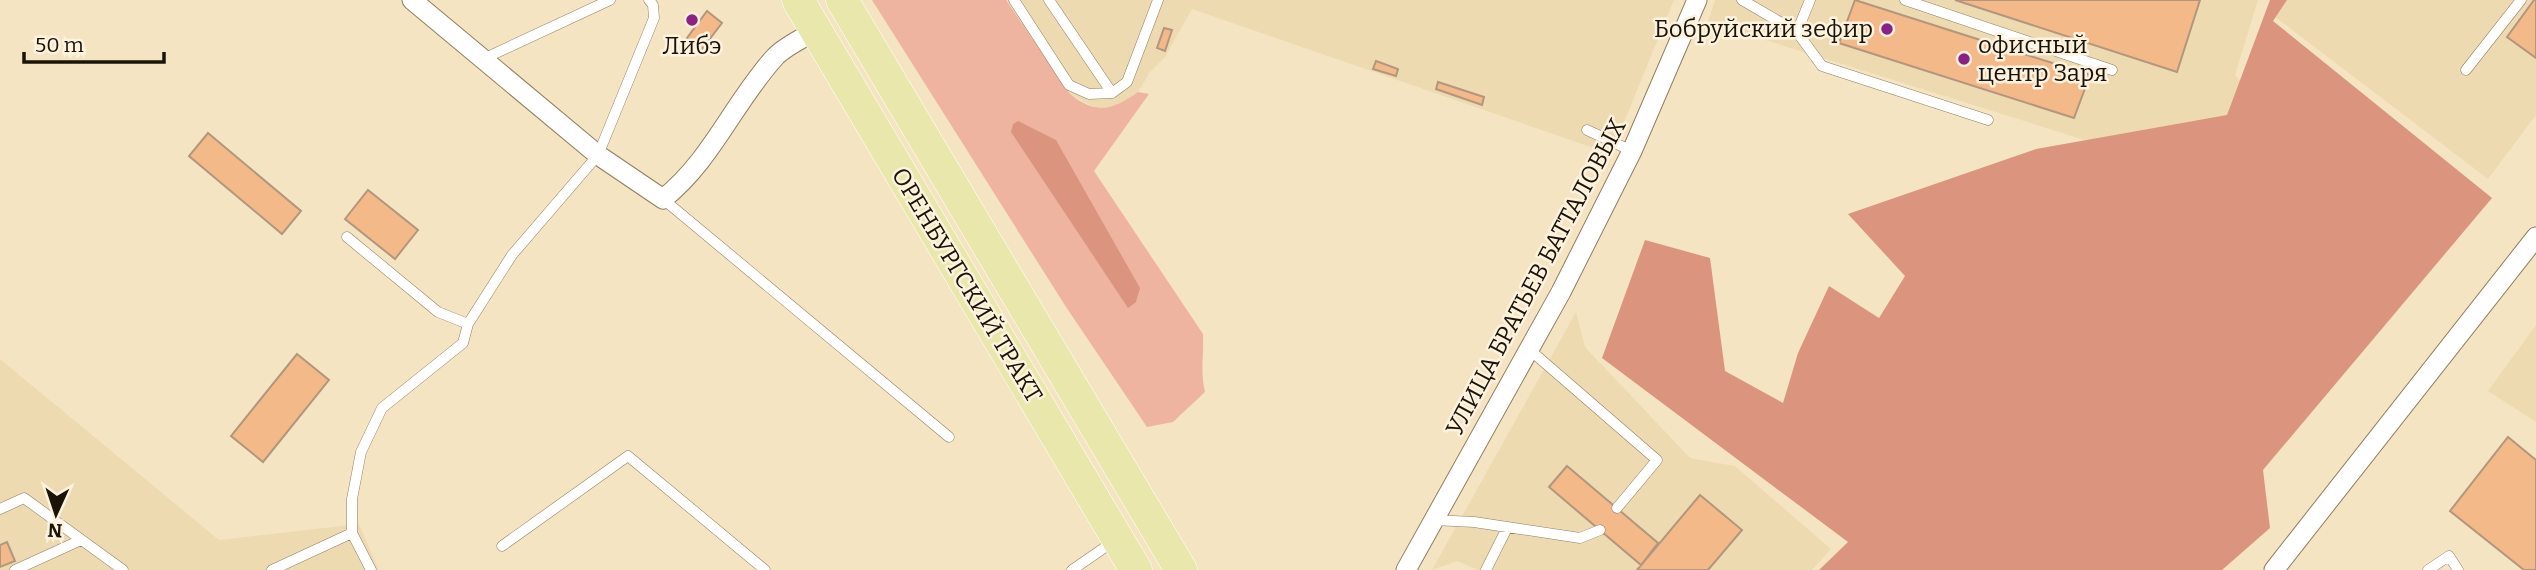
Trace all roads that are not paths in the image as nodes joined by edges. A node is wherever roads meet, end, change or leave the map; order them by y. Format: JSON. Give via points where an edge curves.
{"nodes":[{"id":1,"x":412,"y":0,"type":"edge"},
{"id":2,"x":610,"y":0,"type":"edge"},
{"id":3,"x":649,"y":0,"type":"edge"},
{"id":4,"x":798,"y":0,"type":"edge"},
{"id":5,"x":842,"y":0,"type":"edge"},
{"id":6,"x":1014,"y":0,"type":"edge"},
{"id":7,"x":1049,"y":0,"type":"edge"},
{"id":8,"x":1158,"y":0,"type":"edge"},
{"id":9,"x":1697,"y":0,"type":"edge"},
{"id":10,"x":1742,"y":0,"type":"edge"},
{"id":11,"x":1810,"y":0,"type":"edge"},
{"id":12,"x":1905,"y":0,"type":"edge"},
{"id":13,"x":2521,"y":0,"type":"edge"},
{"id":14,"x":816,"y":30,"type":"junction"},
{"id":15,"x":1797,"y":32,"type":"junction"},
{"id":16,"x":482,"y":59,"type":"junction"},
{"id":17,"x":2112,"y":70,"type":"dead end"},
{"id":18,"x":2466,"y":70,"type":"dead end"},
{"id":19,"x":1112,"y":93,"type":"junction"},
{"id":20,"x":1988,"y":120,"type":"dead end"},
{"id":21,"x":1587,"y":130,"type":"dead end"},
{"id":22,"x":1632,"y":151,"type":"junction"},
{"id":23,"x":598,"y":155,"type":"junction"},
{"id":24,"x":663,"y":199,"type":"junction"},
{"id":25,"x":347,"y":237,"type":"dead end"},
{"id":26,"x":2536,"y":237,"type":"edge"},
{"id":27,"x":468,"y":324,"type":"junction"},
{"id":28,"x":1530,"y":350,"type":"junction"},
{"id":29,"x":949,"y":438,"type":"dead end"},
{"id":30,"x":1617,"y":508,"type":"dead end"},
{"id":31,"x":0,"y":509,"type":"edge"},
{"id":32,"x":1432,"y":520,"type":"junction"},
{"id":33,"x":1507,"y":528,"type":"junction"},
{"id":34,"x":1600,"y":530,"type":"dead end"},
{"id":35,"x":352,"y":533,"type":"junction"},
{"id":36,"x":1118,"y":539,"type":"junction"},
{"id":37,"x":81,"y":540,"type":"junction"},
{"id":38,"x":502,"y":546,"type":"dead end"},
{"id":39,"x":15,"y":570,"type":"edge"},
{"id":40,"x":123,"y":570,"type":"edge"},
{"id":41,"x":272,"y":570,"type":"edge"},
{"id":42,"x":371,"y":570,"type":"edge"},
{"id":43,"x":765,"y":570,"type":"edge"},
{"id":44,"x":1072,"y":570,"type":"edge"},
{"id":45,"x":1136,"y":570,"type":"edge"},
{"id":46,"x":1181,"y":570,"type":"edge"},
{"id":47,"x":1406,"y":570,"type":"edge"},
{"id":48,"x":1486,"y":570,"type":"edge"},
{"id":49,"x":2274,"y":570,"type":"edge"},
{"id":50,"x":2428,"y":570,"type":"edge"},
{"id":51,"x":2458,"y":570,"type":"edge"}],
"edges":[{"from":1,"to":16,"type":"street"},
{"from":2,"to":16,"type":"lane"},
{"from":3,"to":23,"type":"lane","via":[[654,18]]},
{"from":4,"to":14,"type":"main road","name":"ОРЕНБУРГСКИЙ ТРАКТ"},
{"from":5,"to":46,"type":"main road","name":"ОРЕНБУРГСКИЙ ТРАКТ"},
{"from":6,"to":19,"type":"lane","via":[[1069,85],[1089,94]]},
{"from":7,"to":19,"type":"lane"},
{"from":8,"to":19,"type":"lane","via":[[1127,82]]},
{"from":9,"to":22,"type":"street","name":"УЛИЦА БРАТЬЕВ БАТТАЛОВЫХ"},
{"from":10,"to":15,"type":"lane"},
{"from":11,"to":15,"type":"lane"},
{"from":12,"to":17,"type":"lane"},
{"from":13,"to":18,"type":"lane"},
{"from":14,"to":24,"type":"street","via":[[776,55],[710,150]]},
{"from":14,"to":36,"type":"main road","name":"ОРЕНБУРГСКИЙ ТРАКТ"},
{"from":15,"to":20,"type":"lane","via":[[1822,66]]},
{"from":16,"to":23,"type":"street"},
{"from":21,"to":22,"type":"lane"},
{"from":22,"to":28,"type":"street","name":"УЛИЦА БРАТЬЕВ БАТТАЛОВЫХ"},
{"from":23,"to":24,"type":"street"},
{"from":23,"to":27,"type":"lane","via":[[512,255]]},
{"from":24,"to":29,"type":"lane"},
{"from":25,"to":27,"type":"lane","via":[[438,312]]},
{"from":26,"to":49,"type":"street"},
{"from":27,"to":35,"type":"lane","via":[[463,343],[382,408],[361,452],[352,499]]},
{"from":28,"to":30,"type":"lane","via":[[1657,460]]},
{"from":28,"to":32,"type":"street","name":"УЛИЦА БРАТЬЕВ БАТТАЛОВЫХ"},
{"from":31,"to":37,"type":"lane","via":[[24,498]]},
{"from":32,"to":33,"type":"lane"},
{"from":32,"to":47,"type":"street","name":"УЛИЦА БРАТЬЕВ БАТТАЛОВЫХ"},
{"from":33,"to":34,"type":"lane","via":[[1580,538]]},
{"from":33,"to":48,"type":"lane"},
{"from":35,"to":41,"type":"lane"},
{"from":35,"to":42,"type":"lane"},
{"from":36,"to":44,"type":"lane"},
{"from":36,"to":45,"type":"main road","name":"ОРЕНБУРГСКИЙ ТРАКТ"},
{"from":37,"to":39,"type":"lane"},
{"from":37,"to":40,"type":"lane"},
{"from":38,"to":43,"type":"lane","via":[[628,456]]},
{"from":50,"to":51,"type":"lane","via":[[2449,556]]}]}
